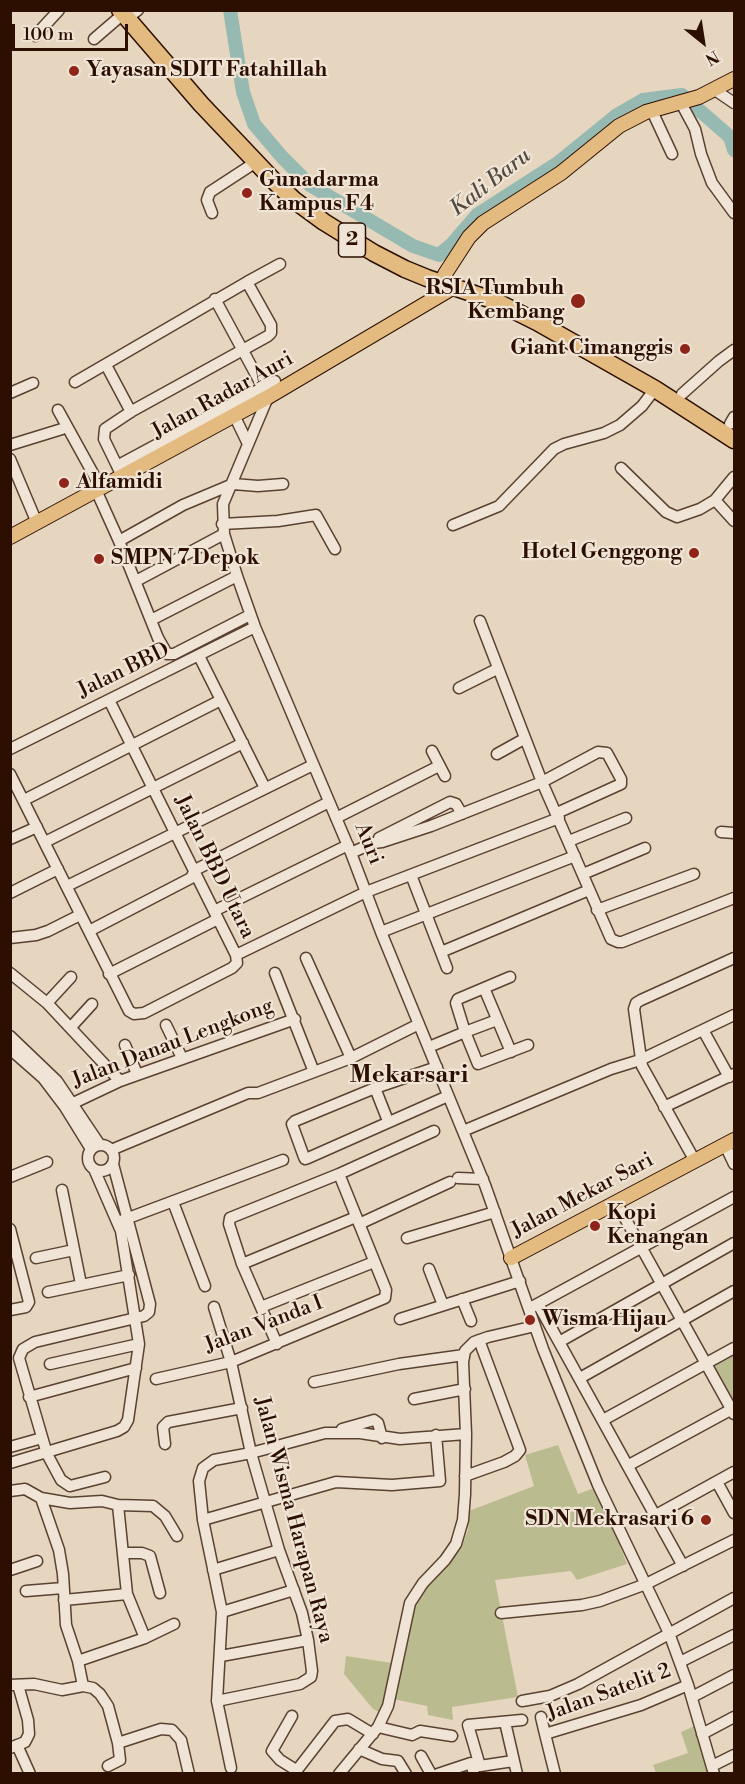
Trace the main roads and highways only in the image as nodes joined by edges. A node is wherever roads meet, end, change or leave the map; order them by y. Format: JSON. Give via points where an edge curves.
{"nodes":[{"id":1,"x":129,"y":12,"type":"edge"},
{"id":2,"x":735,"y":79,"type":"edge"},
{"id":3,"x":205,"y":101,"type":"junction"},
{"id":4,"x":449,"y":281,"type":"junction"},
{"id":5,"x":571,"y":336,"type":"junction"},
{"id":6,"x":733,"y":427,"type":"edge"},
{"id":7,"x":10,"y":537,"type":"edge"},
{"id":8,"x":730,"y":1143,"type":"edge"},
{"id":9,"x":512,"y":1258,"type":"road end"}],
"edges":[{"from":1,"to":3,"type":"highway","number":"2"},
{"from":2,"to":4,"type":"main road","via":[[699,98],[639,115],[619,126],[561,173],[483,223],[469,237]]},
{"from":3,"to":4,"type":"highway","number":"2","via":[[324,212]]},
{"from":3,"to":4,"type":"highway","number":"2","via":[[294,200],[344,235],[405,269]]},
{"from":4,"to":5,"type":"highway","number":"2","via":[[510,297]]},
{"from":4,"to":7,"type":"main road","name":"Jalan Radar Auri","via":[[265,392],[234,415],[120,471],[98,489]]},
{"from":5,"to":6,"type":"highway","number":"2","via":[[682,394]]},
{"from":5,"to":6,"type":"highway","number":"2","via":[[654,389]]},
{"from":8,"to":9,"type":"main road","name":"Jalan Mekar Sari"}]}
